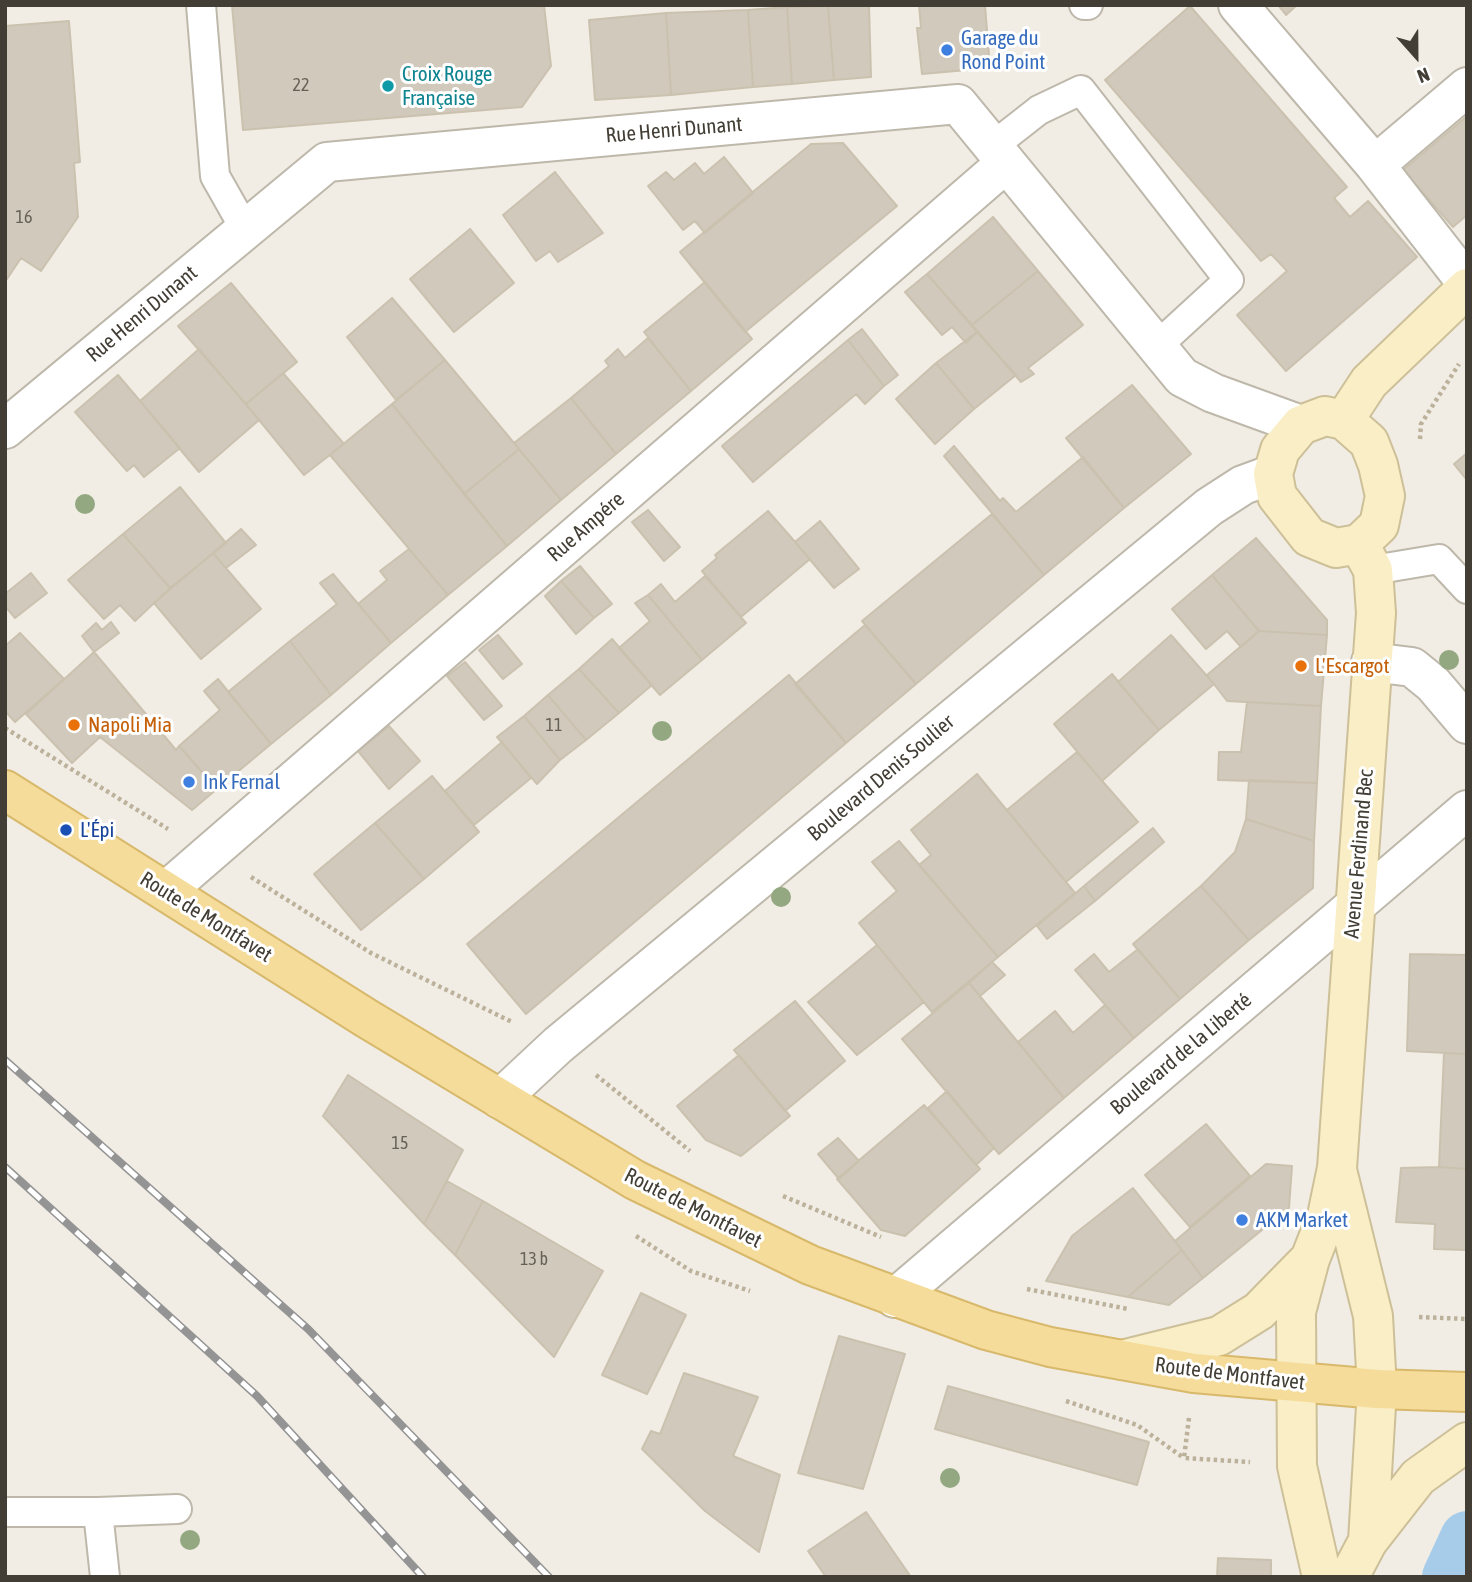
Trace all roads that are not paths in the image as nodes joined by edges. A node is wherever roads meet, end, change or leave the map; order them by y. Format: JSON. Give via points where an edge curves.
{"nodes":[{"id":1,"x":201,"y":5,"type":"edge"},
{"id":2,"x":1238,"y":5,"type":"edge"},
{"id":3,"x":1467,"y":87,"type":"edge"},
{"id":4,"x":1000,"y":155,"type":"junction"},
{"id":5,"x":1375,"y":165,"type":"junction"},
{"id":6,"x":245,"y":229,"type":"junction"},
{"id":7,"x":1467,"y":286,"type":"edge"},
{"id":8,"x":1157,"y":346,"type":"junction"},
{"id":9,"x":1344,"y":420,"type":"junction"},
{"id":10,"x":1301,"y":425,"type":"junction"},
{"id":11,"x":5,"y":429,"type":"edge"},
{"id":12,"x":1273,"y":474,"type":"junction"},
{"id":13,"x":1366,"y":557,"type":"junction"},
{"id":14,"x":1467,"y":589,"type":"edge"},
{"id":15,"x":1371,"y":662,"type":"junction"},
{"id":16,"x":1467,"y":724,"type":"edge"},
{"id":17,"x":5,"y":790,"type":"edge"},
{"id":18,"x":1467,"y":810,"type":"edge"},
{"id":19,"x":166,"y":891,"type":"junction"},
{"id":20,"x":1355,"y":906,"type":"junction"},
{"id":21,"x":500,"y":1098,"type":"junction"},
{"id":22,"x":1337,"y":1168,"type":"junction"},
{"id":23,"x":1310,"y":1259,"type":"junction"},
{"id":24,"x":895,"y":1298,"type":"junction"},
{"id":25,"x":1122,"y":1360,"type":"junction"},
{"id":26,"x":1297,"y":1383,"type":"junction"},
{"id":27,"x":1377,"y":1389,"type":"junction"},
{"id":28,"x":1467,"y":1392,"type":"edge"},
{"id":29,"x":1467,"y":1442,"type":"edge"},
{"id":30,"x":177,"y":1509,"type":"dead end"},
{"id":31,"x":5,"y":1512,"type":"edge"},
{"id":32,"x":98,"y":1512,"type":"junction"},
{"id":33,"x":1368,"y":1541,"type":"junction"},
{"id":34,"x":105,"y":1577,"type":"edge"},
{"id":35,"x":1322,"y":1577,"type":"edge"},
{"id":36,"x":1349,"y":1577,"type":"edge"}],
"edges":[{"from":1,"to":6,"type":"lane","via":[[215,176]]},
{"from":2,"to":5,"type":"street"},
{"from":3,"to":5,"type":"street"},
{"from":4,"to":6,"type":"street","name":"Rue Henri Dunant","via":[[958,104],[327,162]]},
{"from":4,"to":8,"type":"street","name":"Rue Henri Dunant"},
{"from":4,"to":8,"type":"lane","via":[[1039,110],[1082,90],[1229,280]]},
{"from":4,"to":19,"type":"street","name":"Rue Ampére"},
{"from":5,"to":7,"type":"street"},
{"from":6,"to":11,"type":"street","name":"Rue Henri Dunant"},
{"from":7,"to":9,"type":"street","via":[[1369,382]]},
{"from":8,"to":10,"type":"street","name":"Rue Henri Dunant","via":[[1182,377]]},
{"from":9,"to":10,"type":"street","via":[[1325,416]]},
{"from":9,"to":13,"type":"street","via":[[1369,442],[1385,496]]},
{"from":10,"to":12,"type":"street","via":[[1280,450]]},
{"from":12,"to":13,"type":"street","via":[[1277,496],[1309,537]]},
{"from":12,"to":21,"type":"street","name":"Boulevard Denis Soulier","via":[[1243,485],[1209,507],[558,1045]]},
{"from":13,"to":14,"type":"lane","via":[[1439,559]]},
{"from":13,"to":15,"type":"street","name":"Avenue Ferdinand Bec","via":[[1376,613]]},
{"from":15,"to":16,"type":"street","via":[[1412,667]]},
{"from":15,"to":20,"type":"street","name":"Avenue Ferdinand Bec"},
{"from":17,"to":19,"type":"main road","name":"Route de Montfavet"},
{"from":18,"to":20,"type":"street","name":"Boulevard de la Liberté"},
{"from":19,"to":21,"type":"main road","name":"Route de Montfavet"},
{"from":20,"to":22,"type":"street","name":"Avenue Ferdinand Bec"},
{"from":20,"to":24,"type":"street","name":"Boulevard de la Liberté"},
{"from":21,"to":24,"type":"main road","name":"Route de Montfavet","via":[[635,1181],[810,1265]]},
{"from":22,"to":23,"type":"street"},
{"from":22,"to":27,"type":"street","via":[[1373,1316]]},
{"from":23,"to":25,"type":"street","via":[[1259,1311],[1219,1336]]},
{"from":23,"to":26,"type":"street","via":[[1296,1312]]},
{"from":24,"to":25,"type":"main road","name":"Route de Montfavet","via":[[1050,1347]]},
{"from":25,"to":26,"type":"main road","name":"Route de Montfavet","via":[[1194,1374]]},
{"from":26,"to":27,"type":"main road","name":"Route de Montfavet"},
{"from":26,"to":35,"type":"street","via":[[1297,1466]]},
{"from":27,"to":28,"type":"main road","name":"Route de Montfavet"},
{"from":27,"to":33,"type":"street"},
{"from":29,"to":33,"type":"street","via":[[1418,1477]]},
{"from":30,"to":32,"type":"lane"},
{"from":31,"to":32,"type":"lane"},
{"from":32,"to":34,"type":"lane"},
{"from":33,"to":36,"type":"street"}]}
